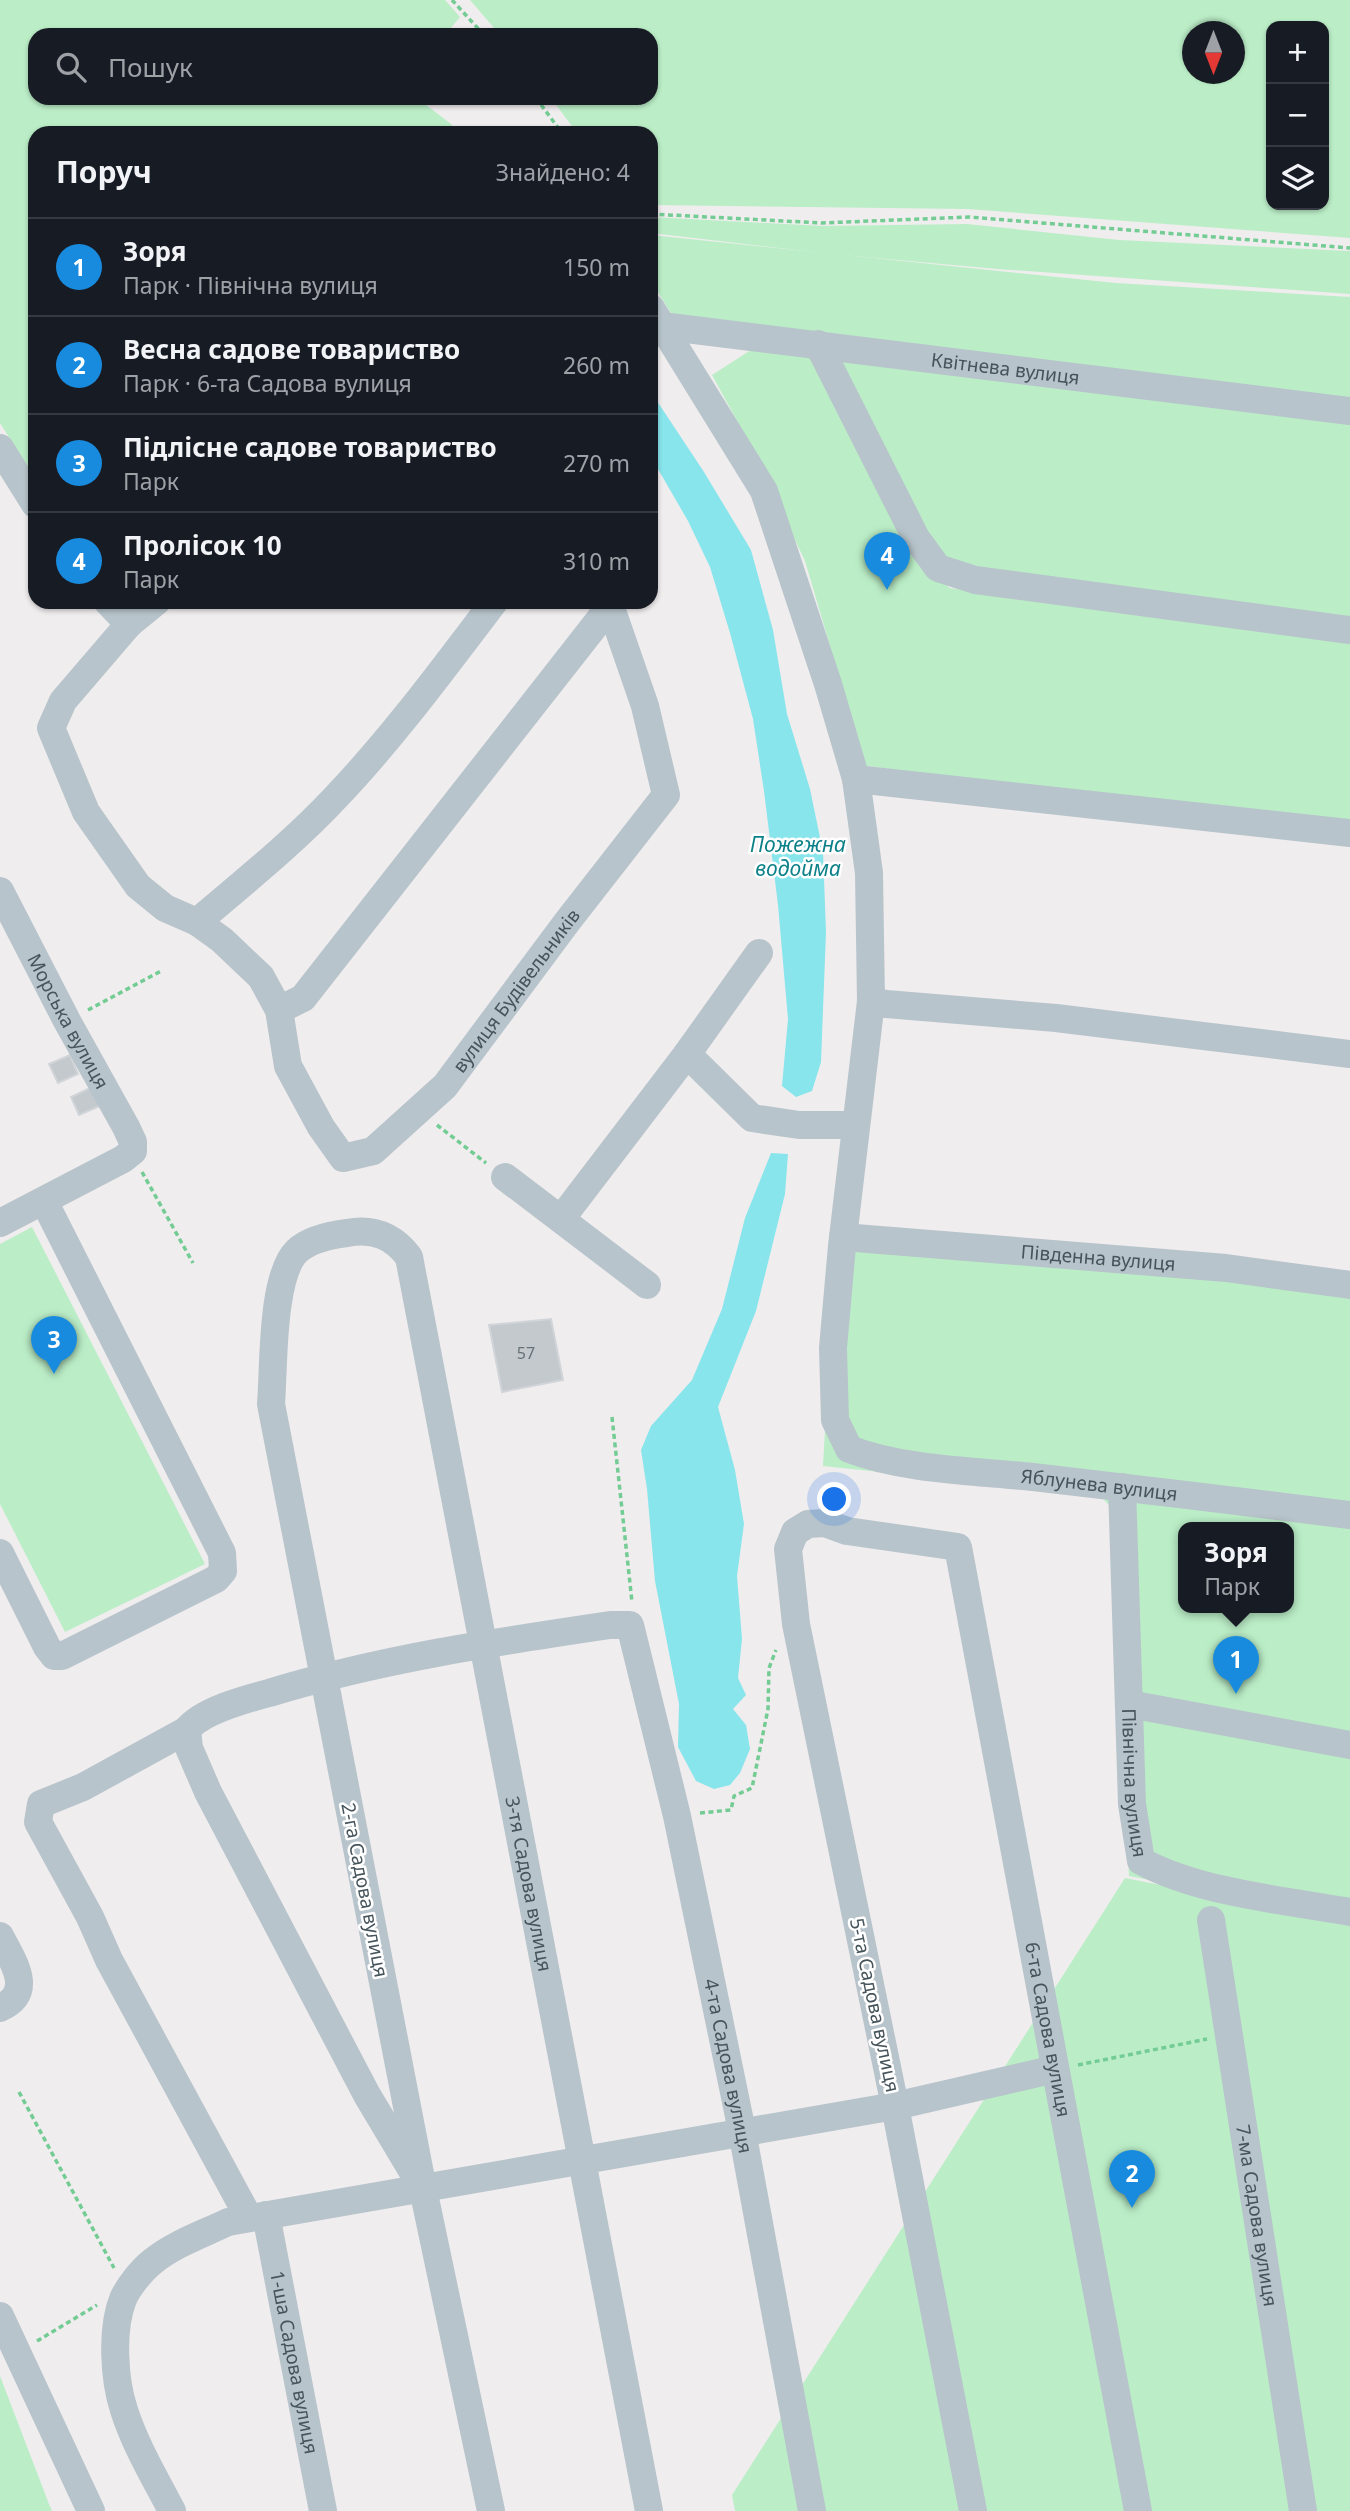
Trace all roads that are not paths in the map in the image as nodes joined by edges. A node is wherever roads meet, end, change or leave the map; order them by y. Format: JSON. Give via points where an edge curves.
{"nodes":[{"id":1,"x":658,"y":317,"type":"edge"},
{"id":2,"x":658,"y":320,"type":"edge"},
{"id":3,"x":818,"y":344,"type":"junction"},
{"id":4,"x":1350,"y":411,"type":"edge"},
{"id":5,"x":0,"y":448,"type":"edge"},
{"id":6,"x":28,"y":493,"type":"edge"},
{"id":7,"x":115,"y":609,"type":"edge"},
{"id":8,"x":147,"y":609,"type":"edge"},
{"id":9,"x":489,"y":609,"type":"edge"},
{"id":10,"x":605,"y":609,"type":"edge"},
{"id":11,"x":612,"y":609,"type":"edge"},
{"id":12,"x":129,"y":624,"type":"junction"},
{"id":13,"x":1350,"y":630,"type":"edge"},
{"id":14,"x":856,"y":779,"type":"junction"},
{"id":15,"x":1350,"y":833,"type":"edge"},
{"id":16,"x":0,"y":891,"type":"edge"},
{"id":17,"x":197,"y":922,"type":"junction"},
{"id":18,"x":759,"y":953,"type":"dead end"},
{"id":19,"x":871,"y":1001,"type":"junction"},
{"id":20,"x":279,"y":1010,"type":"junction"},
{"id":21,"x":687,"y":1054,"type":"junction"},
{"id":22,"x":1350,"y":1054,"type":"edge"},
{"id":23,"x":856,"y":1125,"type":"junction"},
{"id":24,"x":505,"y":1177,"type":"road end"},
{"id":25,"x":44,"y":1201,"type":"junction"},
{"id":26,"x":561,"y":1219,"type":"junction"},
{"id":27,"x":0,"y":1223,"type":"edge"},
{"id":28,"x":843,"y":1237,"type":"junction"},
{"id":29,"x":287,"y":1267,"type":"joint"},
{"id":30,"x":648,"y":1285,"type":"dead end"},
{"id":31,"x":1350,"y":1285,"type":"edge"},
{"id":32,"x":1122,"y":1487,"type":"junction"},
{"id":33,"x":1350,"y":1515,"type":"edge"},
{"id":34,"x":825,"y":1523,"type":"joint"},
{"id":35,"x":0,"y":1553,"type":"edge"},
{"id":36,"x":482,"y":1644,"type":"junction"},
{"id":37,"x":324,"y":1676,"type":"junction"},
{"id":38,"x":1129,"y":1704,"type":"junction"},
{"id":39,"x":187,"y":1730,"type":"junction"},
{"id":40,"x":1350,"y":1745,"type":"edge"},
{"id":41,"x":1350,"y":1912,"type":"edge"},
{"id":42,"x":1211,"y":1920,"type":"dead end"},
{"id":43,"x":0,"y":1937,"type":"edge"},
{"id":44,"x":0,"y":2008,"type":"edge"},
{"id":45,"x":1055,"y":2069,"type":"junction"},
{"id":46,"x":895,"y":2106,"type":"junction"},
{"id":47,"x":742,"y":2131,"type":"junction"},
{"id":48,"x":582,"y":2161,"type":"junction"},
{"id":49,"x":423,"y":2189,"type":"junction"},
{"id":50,"x":258,"y":2216,"type":"junction"},
{"id":51,"x":0,"y":2316,"type":"edge"},
{"id":52,"x":91,"y":2511,"type":"edge"},
{"id":53,"x":172,"y":2511,"type":"edge"},
{"id":54,"x":323,"y":2511,"type":"edge"},
{"id":55,"x":491,"y":2511,"type":"edge"},
{"id":56,"x":649,"y":2511,"type":"edge"},
{"id":57,"x":812,"y":2511,"type":"edge"},
{"id":58,"x":974,"y":2511,"type":"edge"},
{"id":59,"x":1138,"y":2511,"type":"edge"},
{"id":60,"x":1303,"y":2511,"type":"edge"}],
"edges":[{"from":1,"to":3,"type":"street","name":"Квітнева вулиця"},
{"from":2,"to":14,"type":"street","via":[[764,491]]},
{"from":3,"to":4,"type":"street","name":"Квітнева вулиця"},
{"from":3,"to":13,"type":"street","via":[[916,538],[939,569],[975,580]]},
{"from":5,"to":6,"type":"street"},
{"from":7,"to":12,"type":"street"},
{"from":8,"to":12,"type":"street"},
{"from":9,"to":17,"type":"street","via":[[401,724],[335,799]]},
{"from":10,"to":20,"type":"street","via":[[303,998]]},
{"from":11,"to":20,"type":"street","name":"вулиця Будівельників","via":[[645,706],[666,796],[445,1086],[373,1151],[343,1158],[288,1066]]},
{"from":12,"to":17,"type":"street","via":[[63,701],[51,728],[86,812],[138,886],[165,908]]},
{"from":14,"to":15,"type":"street"},
{"from":14,"to":19,"type":"street","via":[[869,873]]},
{"from":16,"to":25,"type":"street","name":"Морська вулиця","via":[[133,1142],[133,1151],[123,1159]]},
{"from":17,"to":20,"type":"street","via":[[261,977]]},
{"from":18,"to":21,"type":"street"},
{"from":19,"to":22,"type":"street"},
{"from":19,"to":23,"type":"street"},
{"from":21,"to":23,"type":"street","via":[[752,1118],[799,1125]]},
{"from":21,"to":26,"type":"street"},
{"from":23,"to":28,"type":"street"},
{"from":24,"to":26,"type":"street"},
{"from":25,"to":27,"type":"street"},
{"from":25,"to":35,"type":"street","via":[[222,1553],[223,1571],[216,1579],[54,1656]]},
{"from":26,"to":30,"type":"street"},
{"from":28,"to":31,"type":"street","name":"Південна вулиця","via":[[1226,1268]]},
{"from":28,"to":32,"type":"street","name":"Яблунева вулиця","via":[[833,1348],[835,1420],[849,1449],[870,1457],[933,1466]]},
{"from":29,"to":36,"type":"street","name":"3-тя Садова вулиця","via":[[296,1251],[314,1240],[350,1232],[380,1234],[399,1244],[409,1257]]},
{"from":29,"to":37,"type":"street","name":"2-га Садова вулиця","via":[[274,1329],[271,1404]]},
{"from":32,"to":33,"type":"street","name":"Яблунева вулиця"},
{"from":32,"to":38,"type":"street","name":"Північна вулиця"},
{"from":34,"to":45,"type":"street","name":"6-та Садова вулиця","via":[[847,1531],[958,1547]]},
{"from":34,"to":46,"type":"street","name":"5-та Садова вулиця","via":[[808,1524],[795,1532],[788,1549],[796,1624]]},
{"from":36,"to":37,"type":"street"},
{"from":36,"to":47,"type":"street","name":"4-та Садова вулиця","via":[[630,1625],[677,1816]]},
{"from":36,"to":48,"type":"street","name":"3-тя Садова вулиця"},
{"from":37,"to":39,"type":"street","via":[[237,1702],[192,1723]]},
{"from":37,"to":49,"type":"street","name":"2-га Садова вулиця"},
{"from":38,"to":40,"type":"street"},
{"from":38,"to":41,"type":"street","name":"Північна вулиця","via":[[1132,1804],[1141,1861],[1200,1883]]},
{"from":39,"to":49,"type":"street","via":[[189,1748],[208,1792],[367,2095]]},
{"from":39,"to":50,"type":"street","name":"1-ша Садова вулиця","via":[[83,1787],[41,1804],[38,1822],[108,1960]]},
{"from":42,"to":60,"type":"street","name":"7-ма Садова вулиця"},
{"from":43,"to":44,"type":"street","via":[[20,1980],[18,1992]]},
{"from":45,"to":46,"type":"street"},
{"from":45,"to":59,"type":"street","name":"6-та Садова вулиця"},
{"from":46,"to":47,"type":"street"},
{"from":46,"to":58,"type":"street","name":"5-та Садова вулиця"},
{"from":47,"to":48,"type":"street"},
{"from":47,"to":57,"type":"street","name":"4-та Садова вулиця"},
{"from":48,"to":49,"type":"street"},
{"from":48,"to":56,"type":"street","name":"3-тя Садова вулиця"},
{"from":49,"to":50,"type":"street"},
{"from":49,"to":55,"type":"street","name":"2-га Садова вулиця"},
{"from":50,"to":53,"type":"street","via":[[228,2222],[152,2262],[124,2296],[117,2327],[117,2383],[135,2437]]},
{"from":50,"to":54,"type":"street","name":"1-ша Садова вулиця"},
{"from":51,"to":52,"type":"street"}]}
